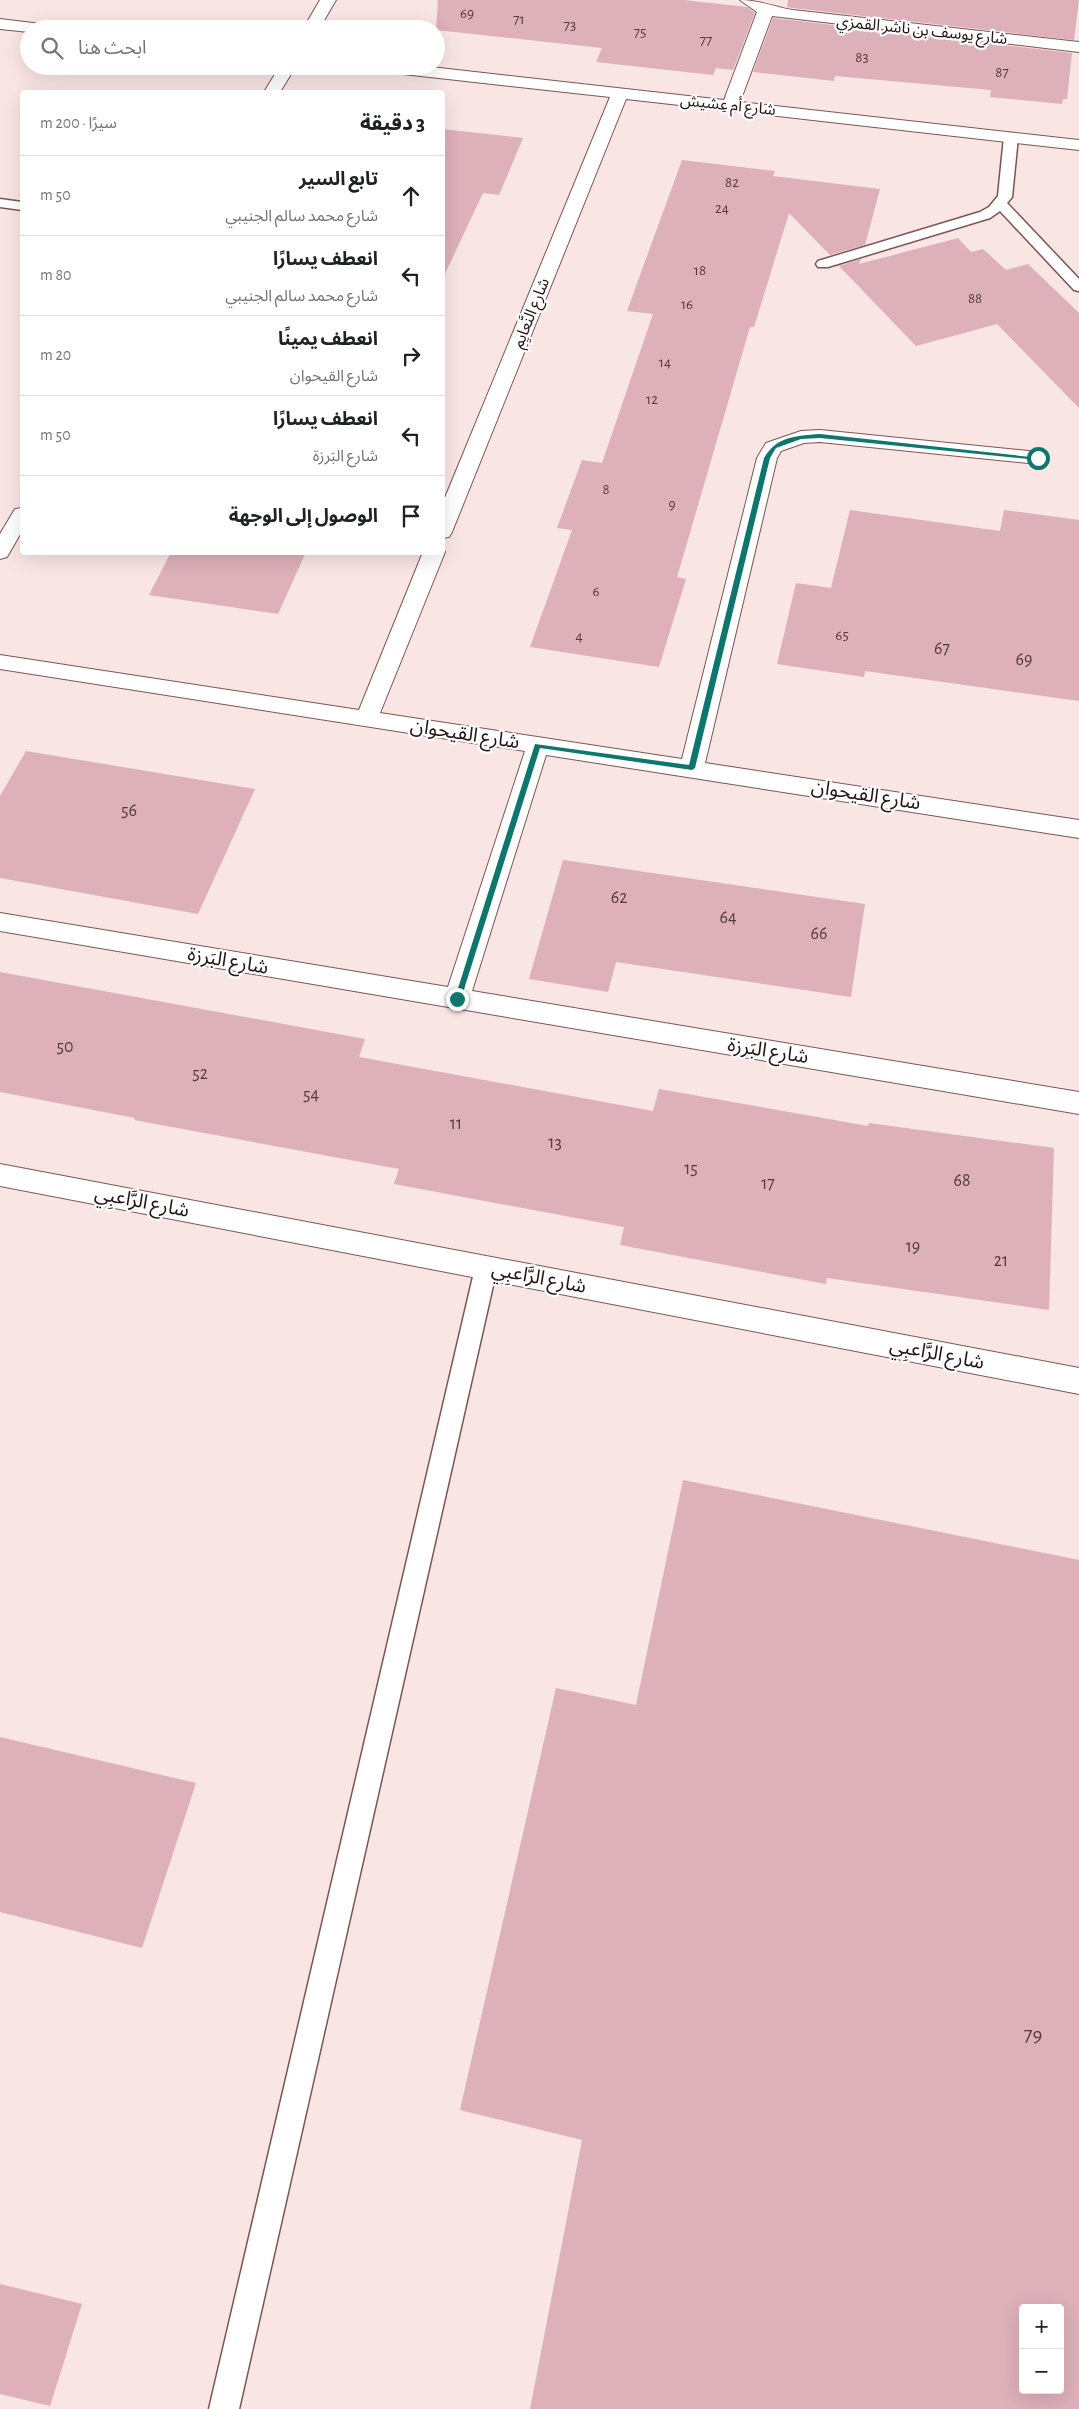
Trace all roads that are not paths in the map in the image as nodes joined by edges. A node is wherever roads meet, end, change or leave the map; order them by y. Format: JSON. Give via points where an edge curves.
{"nodes":[{"id":1,"x":328,"y":0,"type":"edge"},
{"id":2,"x":748,"y":0,"type":"edge"},
{"id":3,"x":766,"y":10,"type":"junction"},
{"id":4,"x":316,"y":20,"type":"edge"},
{"id":5,"x":0,"y":24,"type":"edge"},
{"id":6,"x":20,"y":26,"type":"edge"},
{"id":7,"x":1079,"y":47,"type":"edge"},
{"id":8,"x":445,"y":74,"type":"edge"},
{"id":9,"x":282,"y":75,"type":"edge"},
{"id":10,"x":273,"y":90,"type":"edge"},
{"id":11,"x":620,"y":93,"type":"junction"},
{"id":12,"x":730,"y":106,"type":"junction"},
{"id":13,"x":1011,"y":137,"type":"junction"},
{"id":14,"x":1079,"y":144,"type":"edge"},
{"id":15,"x":0,"y":203,"type":"edge"},
{"id":16,"x":1000,"y":203,"type":"junction"},
{"id":17,"x":20,"y":206,"type":"edge"},
{"id":18,"x":823,"y":264,"type":"dead end"},
{"id":19,"x":1079,"y":287,"type":"edge"},
{"id":20,"x":1038,"y":458,"type":"dead end"},
{"id":21,"x":20,"y":517,"type":"edge"},
{"id":22,"x":445,"y":525,"type":"edge"},
{"id":23,"x":0,"y":552,"type":"edge"},
{"id":24,"x":433,"y":555,"type":"edge"},
{"id":25,"x":0,"y":662,"type":"edge"},
{"id":26,"x":367,"y":718,"type":"junction"},
{"id":27,"x":538,"y":745,"type":"junction"},
{"id":28,"x":692,"y":768,"type":"junction"},
{"id":29,"x":1079,"y":829,"type":"edge"},
{"id":30,"x":0,"y":922,"type":"edge"},
{"id":31,"x":457,"y":999,"type":"junction"},
{"id":32,"x":1079,"y":1103,"type":"edge"},
{"id":33,"x":0,"y":1175,"type":"edge"},
{"id":34,"x":486,"y":1268,"type":"junction"},
{"id":35,"x":1079,"y":1381,"type":"edge"},
{"id":36,"x":224,"y":2409,"type":"edge"}],
"edges":[{"from":1,"to":4,"type":"street"},
{"from":2,"to":3,"type":"street","name":"شارع يوسف بن ناشر القمزي"},
{"from":3,"to":7,"type":"street","name":"شارع يوسف بن ناشر القمزي"},
{"from":3,"to":12,"type":"street"},
{"from":5,"to":6,"type":"street"},
{"from":8,"to":11,"type":"street","name":"شارع أم عِشيش"},
{"from":9,"to":10,"type":"street"},
{"from":11,"to":12,"type":"street","name":"شارع أم عِشيش"},
{"from":11,"to":22,"type":"street","name":"شارع النَّعايِم"},
{"from":12,"to":13,"type":"street","name":"شارع أم عِشيش"},
{"from":13,"to":14,"type":"street","name":"شارع أم عِشيش"},
{"from":13,"to":16,"type":"lane","via":[[1006,190]]},
{"from":15,"to":17,"type":"lane"},
{"from":16,"to":18,"type":"lane","via":[[986,215]]},
{"from":16,"to":19,"type":"lane"},
{"from":20,"to":28,"type":"street","via":[[820,436],[801,437],[773,447],[767,458]]},
{"from":21,"to":23,"type":"street"},
{"from":24,"to":26,"type":"street"},
{"from":25,"to":26,"type":"street","name":"شارع القيحوان"},
{"from":26,"to":27,"type":"street","name":"شارع القيحوان"},
{"from":27,"to":28,"type":"street","name":"شارع القيحوان"},
{"from":27,"to":31,"type":"street"},
{"from":28,"to":29,"type":"street","name":"شارع القيحوان"},
{"from":30,"to":31,"type":"street","name":"شارع البَرزة"},
{"from":31,"to":32,"type":"street","name":"شارع البَرزة"},
{"from":33,"to":34,"type":"street","name":"شارع الرَّاعبِي"},
{"from":34,"to":35,"type":"street","name":"شارع الرَّاعبِي"},
{"from":34,"to":36,"type":"lane"}]}
